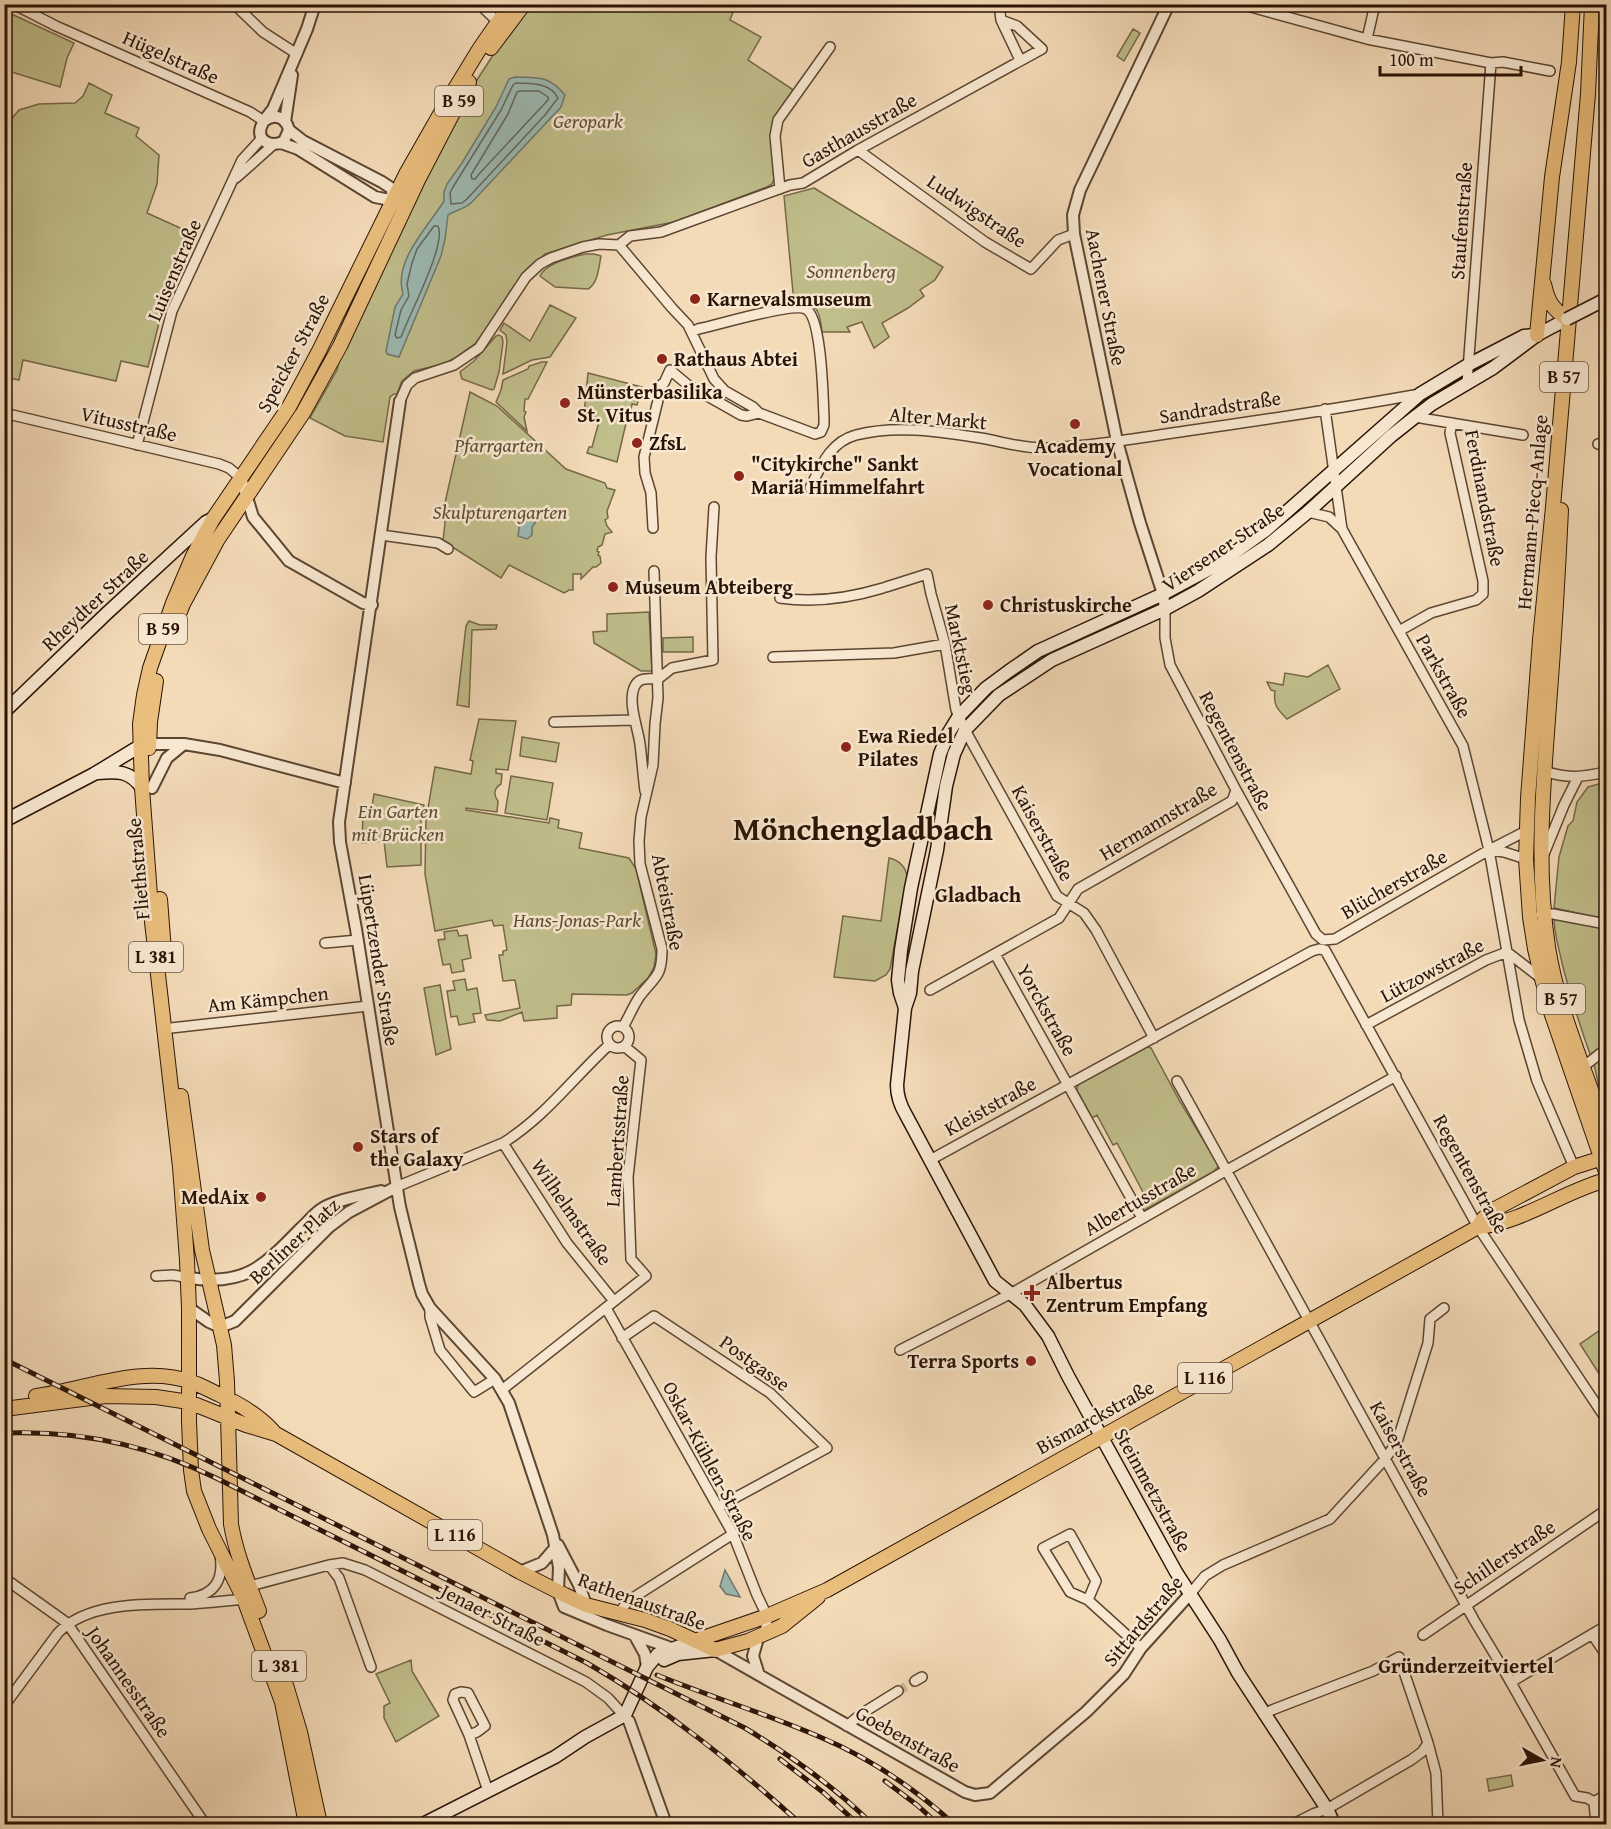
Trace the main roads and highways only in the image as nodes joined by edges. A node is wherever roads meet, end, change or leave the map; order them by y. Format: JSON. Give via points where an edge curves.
{"nodes":[{"id":1,"x":512,"y":4,"type":"edge"},
{"id":2,"x":524,"y":4,"type":"edge"},
{"id":3,"x":1573,"y":4,"type":"edge"},
{"id":4,"x":1592,"y":4,"type":"edge"},
{"id":5,"x":1601,"y":4,"type":"edge"},
{"id":6,"x":400,"y":202,"type":"junction"},
{"id":7,"x":1542,"y":276,"type":"junction"},
{"id":8,"x":1606,"y":299,"type":"edge"},
{"id":9,"x":1567,"y":319,"type":"junction"},
{"id":10,"x":1537,"y":335,"type":"junction"},
{"id":11,"x":247,"y":498,"type":"joint"},
{"id":12,"x":213,"y":519,"type":"junction"},
{"id":13,"x":4,"y":712,"type":"edge"},
{"id":14,"x":145,"y":745,"type":"junction"},
{"id":15,"x":1532,"y":750,"type":"junction"},
{"id":16,"x":1544,"y":771,"type":"junction"},
{"id":17,"x":93,"y":774,"type":"junction"},
{"id":18,"x":147,"y":788,"type":"junction"},
{"id":19,"x":4,"y":821,"type":"edge"},
{"id":20,"x":1526,"y":859,"type":"junction"},
{"id":21,"x":1543,"y":897,"type":"junction"},
{"id":22,"x":905,"y":1008,"type":"junction"},
{"id":23,"x":1603,"y":1116,"type":"edge"},
{"id":24,"x":1606,"y":1134,"type":"edge"},
{"id":25,"x":1604,"y":1159,"type":"edge"},
{"id":26,"x":1606,"y":1172,"type":"edge"},
{"id":27,"x":1606,"y":1180,"type":"edge"},
{"id":28,"x":1478,"y":1227,"type":"junction"},
{"id":29,"x":190,"y":1359,"type":"junction"},
{"id":30,"x":189,"y":1381,"type":"junction"},
{"id":31,"x":210,"y":1390,"type":"junction"},
{"id":32,"x":228,"y":1399,"type":"junction"},
{"id":33,"x":4,"y":1400,"type":"edge"},
{"id":34,"x":189,"y":1402,"type":"junction"},
{"id":35,"x":4,"y":1409,"type":"edge"},
{"id":36,"x":211,"y":1410,"type":"junction"},
{"id":37,"x":229,"y":1417,"type":"junction"},
{"id":38,"x":276,"y":1434,"type":"junction"},
{"id":39,"x":1101,"y":1435,"type":"junction"},
{"id":40,"x":229,"y":1443,"type":"junction"},
{"id":41,"x":826,"y":1590,"type":"junction"},
{"id":42,"x":247,"y":1593,"type":"junction"},
{"id":43,"x":697,"y":1640,"type":"junction"},
{"id":44,"x":716,"y":1650,"type":"junction"},
{"id":45,"x":627,"y":1718,"type":"junction"},
{"id":46,"x":306,"y":1824,"type":"edge"},
{"id":47,"x":320,"y":1824,"type":"edge"},
{"id":48,"x":423,"y":1824,"type":"edge"},
{"id":49,"x":1334,"y":1824,"type":"edge"}],
"edges":[{"from":1,"to":6,"type":"main road","number":"B 59","via":[[447,102]]},
{"from":2,"to":6,"type":"main road","number":"B 59","via":[[475,72]]},
{"from":3,"to":7,"type":"main road"},
{"from":4,"to":15,"type":"main road","name":"Hermann-Piecq-Anlage","number":"B 57","via":[[1588,94]]},
{"from":5,"to":16,"type":"main road","name":"Hermann-Piecq-Anlage","number":"B 57"},
{"from":6,"to":11,"type":"main road","name":"Speicker Straße","number":"B 59","via":[[340,346],[303,413]]},
{"from":6,"to":12,"type":"main road","name":"Speicker Straße","number":"B 59","via":[[289,407]]},
{"from":7,"to":9,"type":"main road","via":[[1553,309]]},
{"from":7,"to":10,"type":"main road"},
{"from":8,"to":9,"type":"main road","name":"Viersener Straße","bridge":true},
{"from":9,"to":10,"type":"main road","name":"Viersener Straße"},
{"from":10,"to":22,"type":"main road","name":"Viersener Straße","via":[[1493,368],[1414,417],[1268,545],[1198,591],[1052,660],[999,694],[966,730],[954,754]]},
{"from":10,"to":22,"type":"main road","name":"Viersener Straße","via":[[1524,336],[1420,394],[1266,530],[1217,565],[1038,651],[986,688],[959,716],[940,754],[911,888],[899,969]]},
{"from":11,"to":14,"type":"main road","name":"Fliethstraße","number":"B 59","via":[[218,539],[180,610],[158,671]]},
{"from":12,"to":13,"type":"main road","name":"Rheydter Straße","number":"B 59"},
{"from":12,"to":14,"type":"main road","name":"Fliethstraße","number":"B 59","via":[[173,603],[153,660],[140,724]]},
{"from":14,"to":17,"type":"main road"},
{"from":14,"to":18,"type":"main road","name":"Fliethstraße","number":"L 381"},
{"from":15,"to":16,"type":"main road","via":[[1536,764]]},
{"from":15,"to":20,"type":"main road","name":"Hermann-Piecq-Anlage","number":"B 57"},
{"from":16,"to":21,"type":"main road","name":"Hermann-Piecq-Anlage","number":"B 57"},
{"from":17,"to":18,"type":"main road","via":[[125,774]]},
{"from":17,"to":19,"type":"main road"},
{"from":18,"to":29,"type":"main road","name":"Fliethstraße","number":"L 381","via":[[157,974],[189,1278]]},
{"from":18,"to":32,"type":"main road","name":"Fliethstraße","number":"L 381","via":[[171,1028],[202,1250],[226,1363]]},
{"from":20,"to":21,"type":"main road"},
{"from":20,"to":25,"type":"main road","name":"Hermann-Piecq-Anlage","number":"B 57","via":[[1530,917],[1542,979]]},
{"from":21,"to":23,"type":"main road","number":"B 57","via":[[1548,948],[1559,993]]},
{"from":22,"to":39,"type":"main road","name":"Steinmetzstraße","via":[[897,1094],[900,1104],[994,1281],[1025,1305],[1048,1336]]},
{"from":23,"to":24,"type":"main road","number":"B 57"},
{"from":25,"to":26,"type":"main road","number":"B 57"},
{"from":25,"to":28,"type":"main road","name":"Bismarckstraße","number":"L 116","via":[[1574,1167],[1495,1209]]},
{"from":27,"to":28,"type":"main road","name":"Bismarckstraße","number":"L 116","via":[[1510,1220]]},
{"from":28,"to":39,"type":"main road","name":"Bismarckstraße","number":"L 116"},
{"from":29,"to":30,"type":"main road","name":"Fliethstraße","number":"L 381"},
{"from":29,"to":31,"type":"main road"},
{"from":30,"to":31,"type":"main road","name":"Rathenaustraße","number":"L 116"},
{"from":30,"to":33,"type":"main road","number":"L 116","via":[[136,1377]]},
{"from":30,"to":34,"type":"main road","number":"L 381"},
{"from":30,"to":36,"type":"main road"},
{"from":31,"to":32,"type":"main road","name":"Rathenaustraße","number":"L 116"},
{"from":31,"to":37,"type":"main road"},
{"from":32,"to":37,"type":"main road","number":"L 381"},
{"from":32,"to":38,"type":"main road","name":"Rathenaustraße","number":"L 116","via":[[253,1413]]},
{"from":34,"to":35,"type":"main road","number":"L 116","via":[[106,1396]]},
{"from":34,"to":36,"type":"main road","name":"Rathenaustraße","number":"L 116"},
{"from":34,"to":42,"type":"main road","number":"L 381","via":[[194,1491],[218,1547]]},
{"from":36,"to":37,"type":"main road","name":"Rathenaustraße","number":"L 116"},
{"from":36,"to":40,"type":"main road"},
{"from":37,"to":38,"type":"main road","name":"Rathenaustraße","number":"L 116"},
{"from":37,"to":40,"type":"main road","number":"L 381"},
{"from":38,"to":43,"type":"main road","name":"Rathenaustraße","number":"L 116","via":[[586,1605]]},
{"from":39,"to":41,"type":"main road","name":"Bismarckstraße","number":"L 116"},
{"from":39,"to":49,"type":"main road","name":"Steinmetzstraße","via":[[1160,1544]]},
{"from":40,"to":42,"type":"main road","number":"L 381","via":[[231,1524]]},
{"from":41,"to":43,"type":"main road","name":"Bismarckstraße","number":"L 116"},
{"from":41,"to":44,"type":"main road","name":"Bismarckstraße","number":"L 116","via":[[782,1626]]},
{"from":42,"to":46,"type":"main road","number":"L 381","via":[[282,1702]]},
{"from":42,"to":47,"type":"main road","number":"L 381","via":[[290,1696]]},
{"from":43,"to":44,"type":"main road","name":"Rathenaustraße","number":"L 116"},
{"from":43,"to":45,"type":"main road","via":[[658,1654],[647,1667]]},
{"from":44,"to":45,"type":"main road","via":[[678,1654],[662,1661],[634,1716]]},
{"from":45,"to":48,"type":"main road","via":[[590,1743]]}]}
